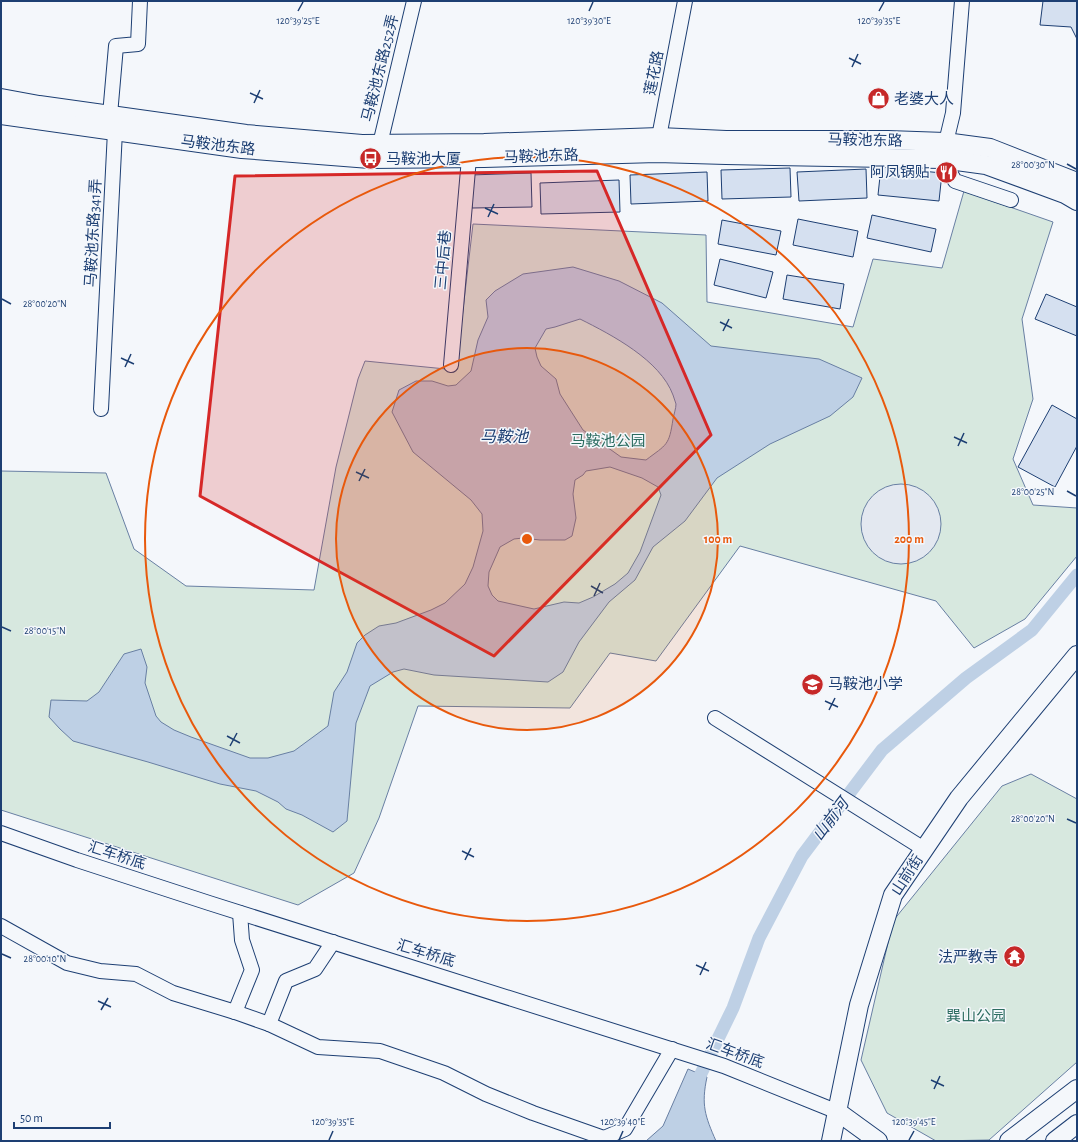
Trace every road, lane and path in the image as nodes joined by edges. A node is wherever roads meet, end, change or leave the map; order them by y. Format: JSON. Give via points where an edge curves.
{"nodes":[{"id":1,"x":140,"y":1,"type":"edge"},
{"id":2,"x":414,"y":1,"type":"edge"},
{"id":3,"x":685,"y":1,"type":"edge"},
{"id":4,"x":962,"y":1,"type":"edge"},
{"id":5,"x":1,"y":98,"type":"edge"},
{"id":6,"x":1,"y":115,"type":"edge"},
{"id":7,"x":112,"y":123,"type":"junction"},
{"id":8,"x":380,"y":144,"type":"junction"},
{"id":9,"x":658,"y":145,"type":"junction"},
{"id":10,"x":943,"y":150,"type":"junction"},
{"id":11,"x":469,"y":158,"type":"junction"},
{"id":12,"x":1077,"y":182,"type":"edge"},
{"id":13,"x":1011,"y":200,"type":"dead end"},
{"id":14,"x":1077,"y":201,"type":"edge"},
{"id":15,"x":451,"y":365,"type":"dead end"},
{"id":16,"x":101,"y":409,"type":"dead end"},
{"id":17,"x":1077,"y":655,"type":"edge"},
{"id":18,"x":715,"y":718,"type":"dead end"},
{"id":19,"x":1,"y":832,"type":"edge"},
{"id":20,"x":924,"y":849,"type":"junction"},
{"id":21,"x":240,"y":912,"type":"junction"},
{"id":22,"x":1,"y":926,"type":"edge"},
{"id":23,"x":334,"y":942,"type":"junction"},
{"id":24,"x":235,"y":1012,"type":"junction"},
{"id":25,"x":269,"y":1024,"type":"junction"},
{"id":26,"x":677,"y":1050,"type":"junction"},
{"id":27,"x":1077,"y":1089,"type":"edge"},
{"id":28,"x":838,"y":1112,"type":"junction"},
{"id":29,"x":1077,"y":1124,"type":"edge"},
{"id":30,"x":831,"y":1141,"type":"edge"},
{"id":31,"x":878,"y":1141,"type":"edge"},
{"id":32,"x":1009,"y":1141,"type":"edge"},
{"id":33,"x":1055,"y":1141,"type":"edge"}],
"edges":[{"from":1,"to":7,"type":"street","name":"马鞍池东路341弄","via":[[138,44],[116,46]]},
{"from":2,"to":8,"type":"street","name":"马鞍池东路252弄"},
{"from":3,"to":9,"type":"street","name":"莲花路"},
{"from":4,"to":10,"type":"street","via":[[953,113]]},
{"from":5,"to":7,"type":"main road","name":"马鞍池东路"},
{"from":6,"to":7,"type":"main road","name":"马鞍池东路"},
{"from":7,"to":8,"type":"main road","name":"马鞍池东路"},
{"from":7,"to":11,"type":"main road","name":"马鞍池东路","via":[[250,150],[370,159]]},
{"from":7,"to":16,"type":"street","name":"马鞍池东路341弄"},
{"from":8,"to":9,"type":"main road","name":"马鞍池东路"},
{"from":9,"to":10,"type":"main road","name":"马鞍池东路","via":[[726,140],[888,140]]},
{"from":9,"to":11,"type":"main road","name":"马鞍池东路"},
{"from":10,"to":12,"type":"main road","name":"马鞍池东路","via":[[990,148]]},
{"from":10,"to":13,"type":"street","via":[[955,181]]},
{"from":10,"to":14,"type":"main road","name":"马鞍池东路","via":[[1065,194]]},
{"from":11,"to":15,"type":"street","name":"三中后巷"},
{"from":17,"to":20,"type":"main road","name":"山前街","via":[[959,798]]},
{"from":18,"to":20,"type":"street"},
{"from":19,"to":21,"type":"street","name":"汇车桥底","via":[[77,860]]},
{"from":20,"to":28,"type":"main road","name":"山前街","via":[[893,895],[859,1005]]},
{"from":21,"to":23,"type":"street","name":"汇车桥底"},
{"from":21,"to":24,"type":"street","via":[[242,940],[252,970]]},
{"from":22,"to":24,"type":"street","via":[[67,962],[100,971],[136,974],[172,993]]},
{"from":23,"to":25,"type":"street","via":[[315,969],[286,981]]},
{"from":23,"to":26,"type":"street","name":"汇车桥底"},
{"from":24,"to":25,"type":"street"},
{"from":25,"to":26,"type":"street","via":[[318,1047],[380,1052],[444,1073],[486,1094],[604,1138],[625,1129]]},
{"from":26,"to":28,"type":"street","name":"汇车桥底"},
{"from":27,"to":32,"type":"main road"},
{"from":28,"to":30,"type":"main road","name":"山前街"},
{"from":28,"to":31,"type":"main road"},
{"from":29,"to":33,"type":"main road"}]}
